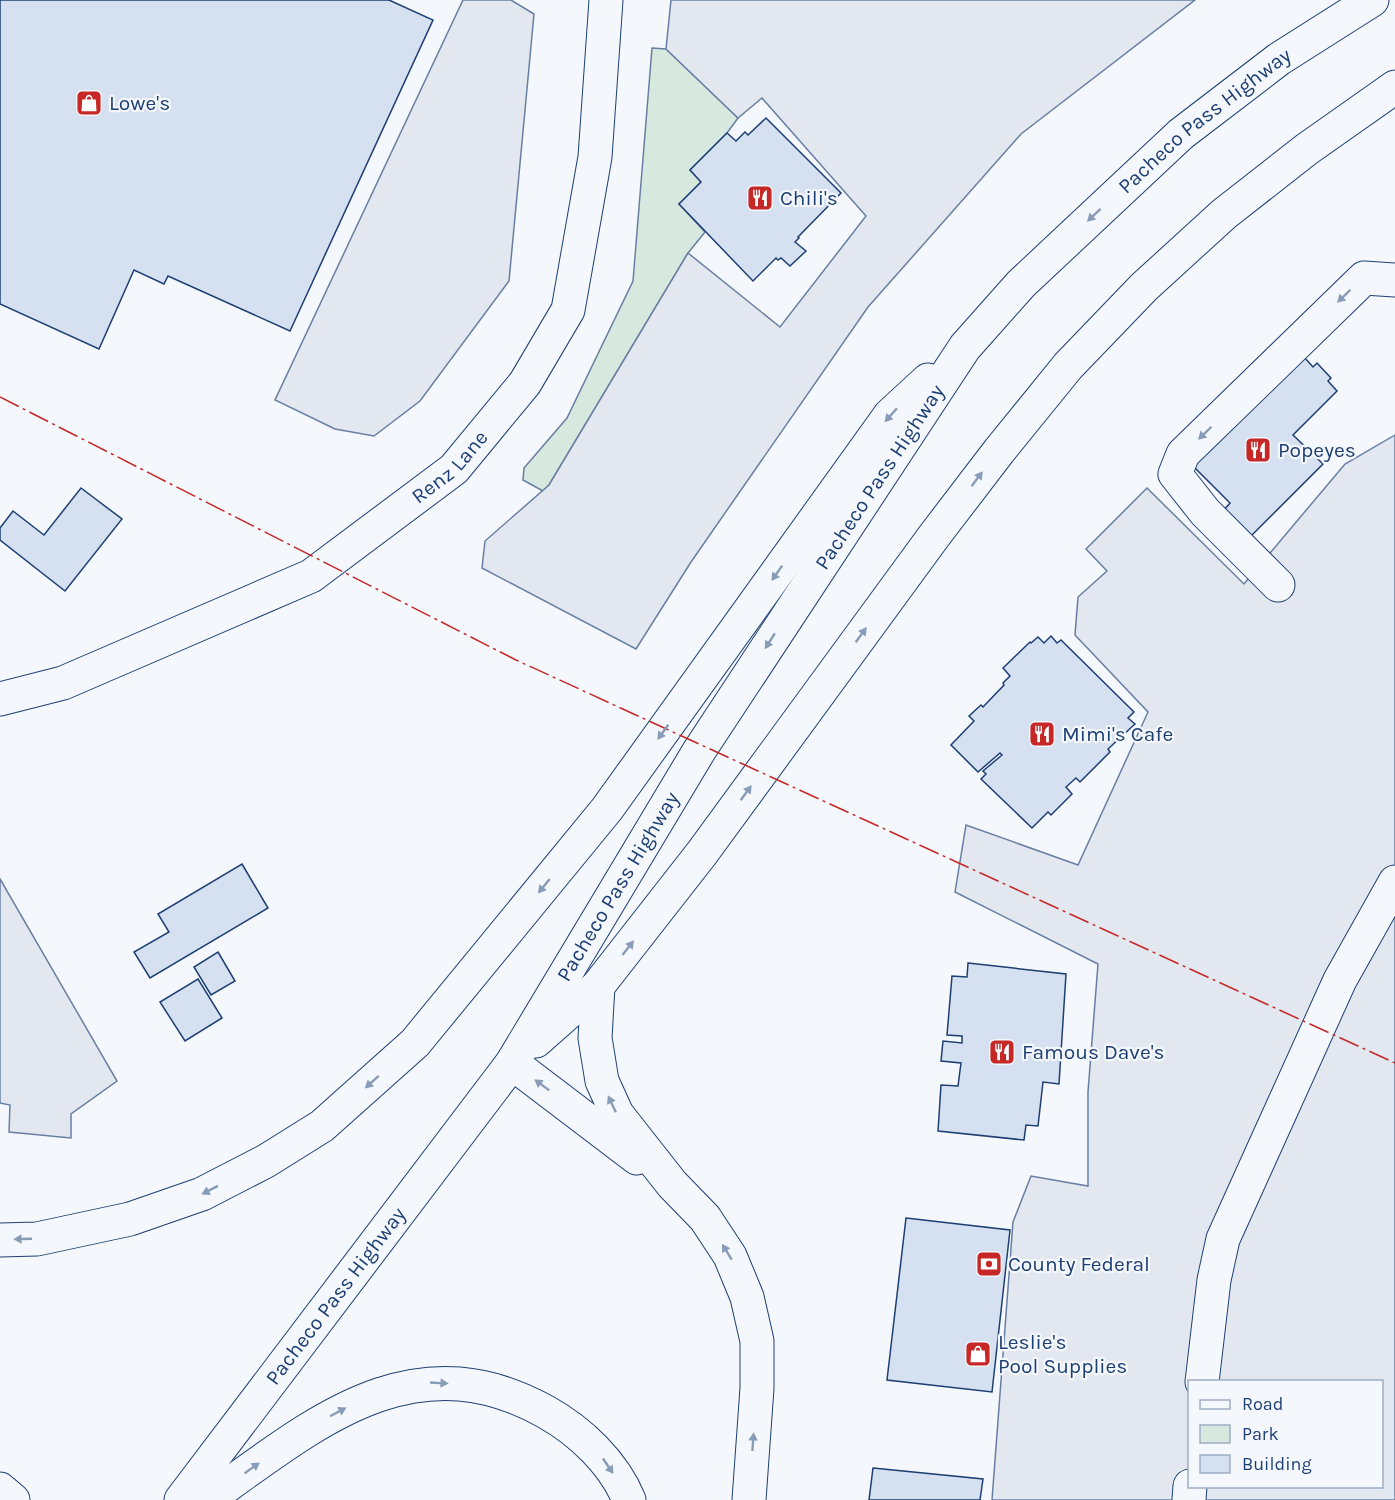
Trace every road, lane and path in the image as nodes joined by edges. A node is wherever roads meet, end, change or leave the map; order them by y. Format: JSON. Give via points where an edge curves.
{"nodes":[{"id":1,"x":606,"y":0,"type":"edge"},
{"id":2,"x":1328,"y":0,"type":"edge"},
{"id":3,"x":1372,"y":0,"type":"edge"},
{"id":4,"x":1279,"y":59,"type":"junction"},
{"id":5,"x":1395,"y":87,"type":"edge"},
{"id":6,"x":1395,"y":280,"type":"edge"},
{"id":7,"x":964,"y":347,"type":"junction"},
{"id":8,"x":1278,"y":585,"type":"dead end"},
{"id":9,"x":0,"y":699,"type":"edge"},
{"id":10,"x":1395,"y":882,"type":"edge"},
{"id":11,"x":598,"y":986,"type":"junction"},
{"id":12,"x":512,"y":1063,"type":"junction"},
{"id":13,"x":672,"y":1184,"type":"junction"},
{"id":14,"x":0,"y":1240,"type":"edge"},
{"id":15,"x":1202,"y":1380,"type":"edge"},
{"id":16,"x":0,"y":1489,"type":"edge"},
{"id":17,"x":13,"y":1500,"type":"edge"},
{"id":18,"x":181,"y":1500,"type":"edge"},
{"id":19,"x":207,"y":1500,"type":"edge"},
{"id":20,"x":629,"y":1500,"type":"edge"},
{"id":21,"x":749,"y":1500,"type":"edge"}],
"edges":[{"from":1,"to":9,"type":"main road","name":"Renz Lane","via":[[595,157],[567,310],[525,382],[454,469],[311,576],[63,682]]},
{"from":2,"to":4,"type":"main road"},
{"from":3,"to":4,"type":"main road","name":"Pacheco Pass Highway"},
{"from":4,"to":7,"type":"main road","name":"Pacheco Pass Highway","one_way":true,"via":[[1181,134],[1021,284]]},
{"from":11,"to":5,"type":"main road","name":"Pacheco Pass Highway","one_way":true,"via":[[702,853],[934,536],[1068,366],[1144,287],[1224,214]]},
{"from":6,"to":8,"type":"main road","one_way":true,"via":[[1364,278],[1184,454],[1175,474],[1205,512]]},
{"from":7,"to":12,"type":"main road","name":"Pacheco Pass Highway","one_way":true,"via":[[699,751]]},
{"from":7,"to":14,"type":"main road","one_way":true,"via":[[890,415],[607,809],[415,1043],[322,1126],[202,1194],[130,1219],[37,1239]]},
{"from":10,"to":15,"type":"main road","via":[[1340,980],[1223,1239]]},
{"from":11,"to":12,"type":"main road","name":"Pacheco Pass Highway"},
{"from":13,"to":11,"type":"main road","one_way":true,"via":[[617,1114],[602,1081],[595,1038]]},
{"from":13,"to":12,"type":"main road","one_way":true},
{"from":12,"to":18,"type":"main road","name":"Pacheco Pass Highway"},
{"from":21,"to":13,"type":"main road","one_way":true,"via":[[757,1341],[747,1297],[730,1256],[705,1218]]},
{"from":16,"to":17,"type":"main road"},
{"from":19,"to":20,"type":"main road","one_way":true,"via":[[341,1410],[382,1392],[429,1383],[479,1386],[525,1400],[566,1423],[603,1459]]}]}
